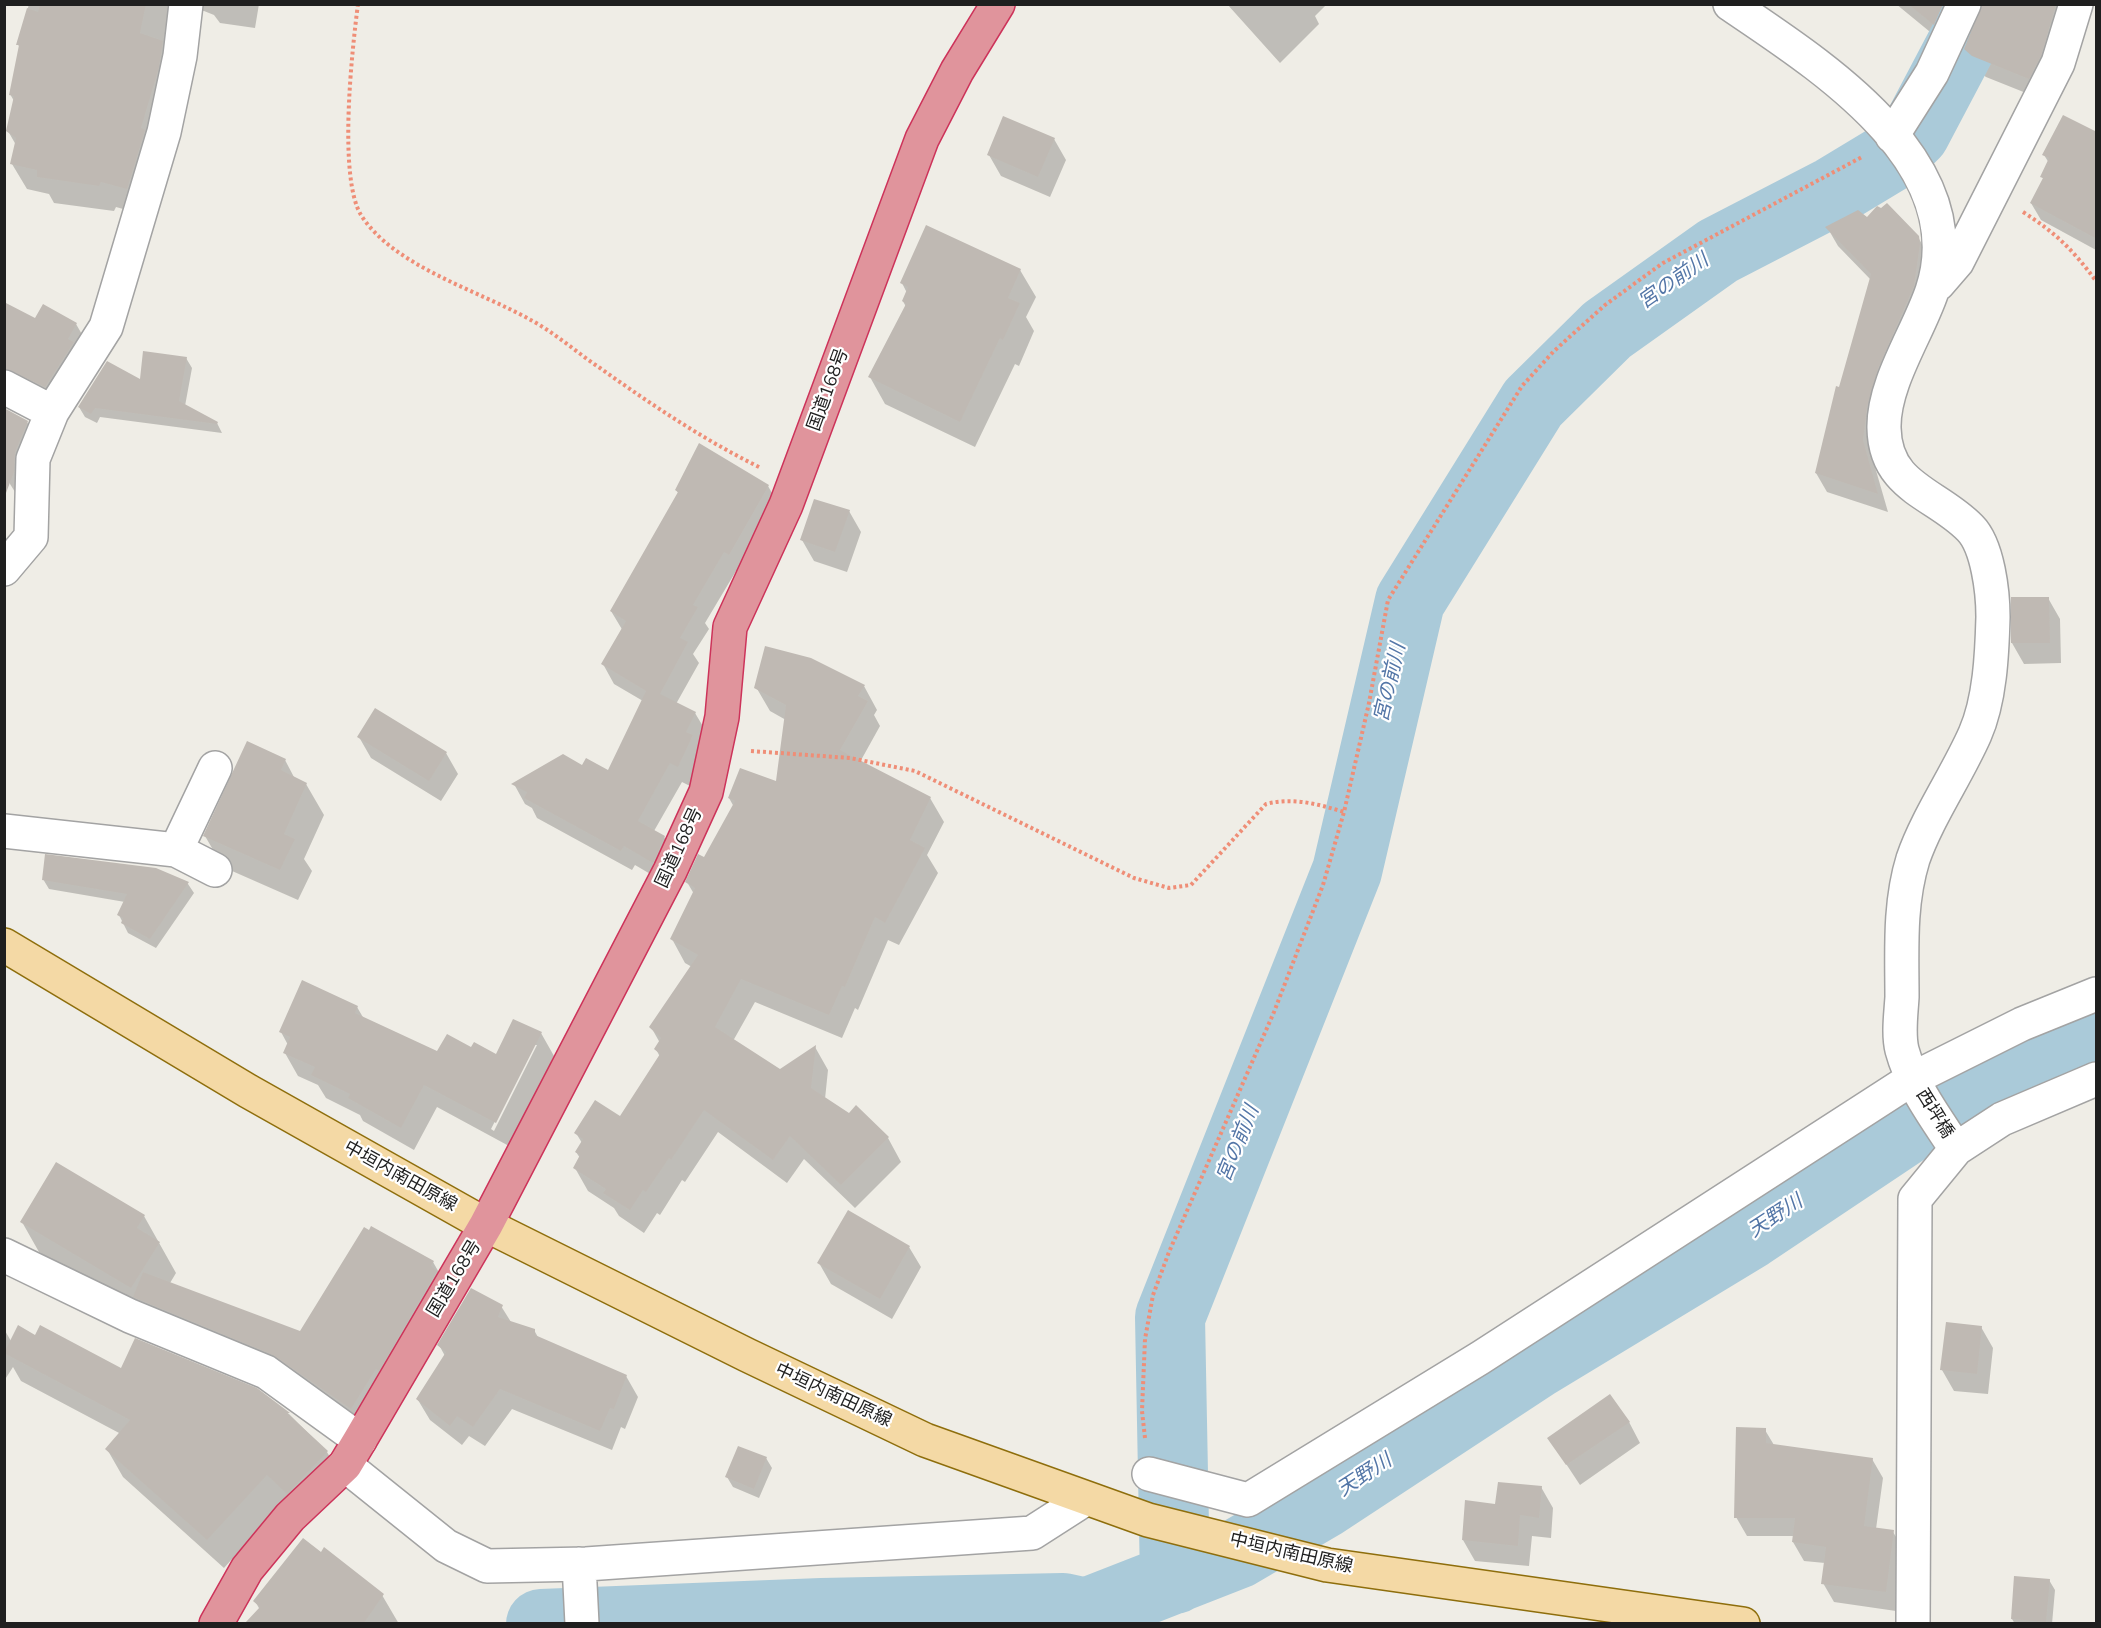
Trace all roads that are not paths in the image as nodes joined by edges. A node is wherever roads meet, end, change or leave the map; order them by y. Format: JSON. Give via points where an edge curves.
{"nodes":[{"id":1,"x":186,"y":4,"type":"edge"},
{"id":2,"x":998,"y":4,"type":"edge"},
{"id":3,"x":1730,"y":4,"type":"edge"},
{"id":4,"x":1964,"y":4,"type":"edge"},
{"id":5,"x":2076,"y":4,"type":"edge"},
{"id":6,"x":1900,"y":146,"type":"junction"},
{"id":7,"x":1932,"y":290,"type":"junction"},
{"id":8,"x":4,"y":387,"type":"edge"},
{"id":9,"x":52,"y":412,"type":"junction"},
{"id":10,"x":4,"y":569,"type":"edge"},
{"id":11,"x":214,"y":768,"type":"dead end"},
{"id":12,"x":4,"y":831,"type":"edge"},
{"id":13,"x":176,"y":850,"type":"junction"},
{"id":14,"x":215,"y":870,"type":"dead end"},
{"id":15,"x":4,"y":945,"type":"edge"},
{"id":16,"x":2097,"y":994,"type":"edge"},
{"id":17,"x":1912,"y":1079,"type":"junction"},
{"id":18,"x":2097,"y":1080,"type":"edge"},
{"id":19,"x":1956,"y":1149,"type":"junction"},
{"id":20,"x":486,"y":1225,"type":"junction"},
{"id":21,"x":4,"y":1255,"type":"edge"},
{"id":22,"x":352,"y":1452,"type":"junction"},
{"id":23,"x":1149,"y":1474,"type":"road end"},
{"id":24,"x":1085,"y":1499,"type":"junction"},
{"id":25,"x":580,"y":1575,"type":"junction"},
{"id":26,"x":216,"y":1623,"type":"edge"},
{"id":27,"x":582,"y":1623,"type":"edge"},
{"id":28,"x":1743,"y":1623,"type":"edge"},
{"id":29,"x":1912,"y":1623,"type":"edge"}],
"edges":[{"from":1,"to":9,"type":"street","via":[[164,132],[106,327]]},
{"from":2,"to":20,"type":"highway","name":"国道168号","via":[[922,139],[794,485],[730,627],[722,717],[706,792],[670,871]]},
{"from":3,"to":6,"type":"street","via":[[1852,92]]},
{"from":4,"to":6,"type":"street"},
{"from":5,"to":7,"type":"street","via":[[2058,63],[1957,262]]},
{"from":6,"to":7,"type":"street","via":[[1935,207],[1941,252]]},
{"from":7,"to":17,"type":"street","name":"西坪橋","via":[[1889,395],[1884,428],[1889,458],[1904,482],[1973,530],[1987,561],[1993,614],[1987,685],[1977,730],[1914,857],[1903,900],[1901,1046]]},
{"from":8,"to":9,"type":"street"},
{"from":9,"to":10,"type":"street","via":[[33,459],[31,537]]},
{"from":11,"to":13,"type":"street"},
{"from":12,"to":13,"type":"street"},
{"from":13,"to":14,"type":"street"},
{"from":15,"to":20,"type":"main road","name":"中垣内南田原線","via":[[248,1091]]},
{"from":16,"to":17,"type":"street","via":[[2022,1024]]},
{"from":17,"to":19,"type":"street","name":"西坪橋"},
{"from":17,"to":23,"type":"street","via":[[1480,1358],[1248,1500]]},
{"from":18,"to":19,"type":"street","via":[[2002,1119]]},
{"from":19,"to":29,"type":"street","via":[[1915,1199]]},
{"from":20,"to":22,"type":"highway","name":"国道168号"},
{"from":20,"to":24,"type":"main road","name":"中垣内南田原線","via":[[925,1440]]},
{"from":21,"to":22,"type":"street","via":[[130,1316],[266,1372]]},
{"from":22,"to":25,"type":"street","via":[[446,1546],[487,1566]]},
{"from":22,"to":26,"type":"highway","name":"国道168号","via":[[247,1569]]},
{"from":24,"to":25,"type":"street","via":[[1032,1533]]},
{"from":24,"to":28,"type":"main road","name":"中垣内南田原線","via":[[1327,1565]]},
{"from":25,"to":27,"type":"street"}]}
